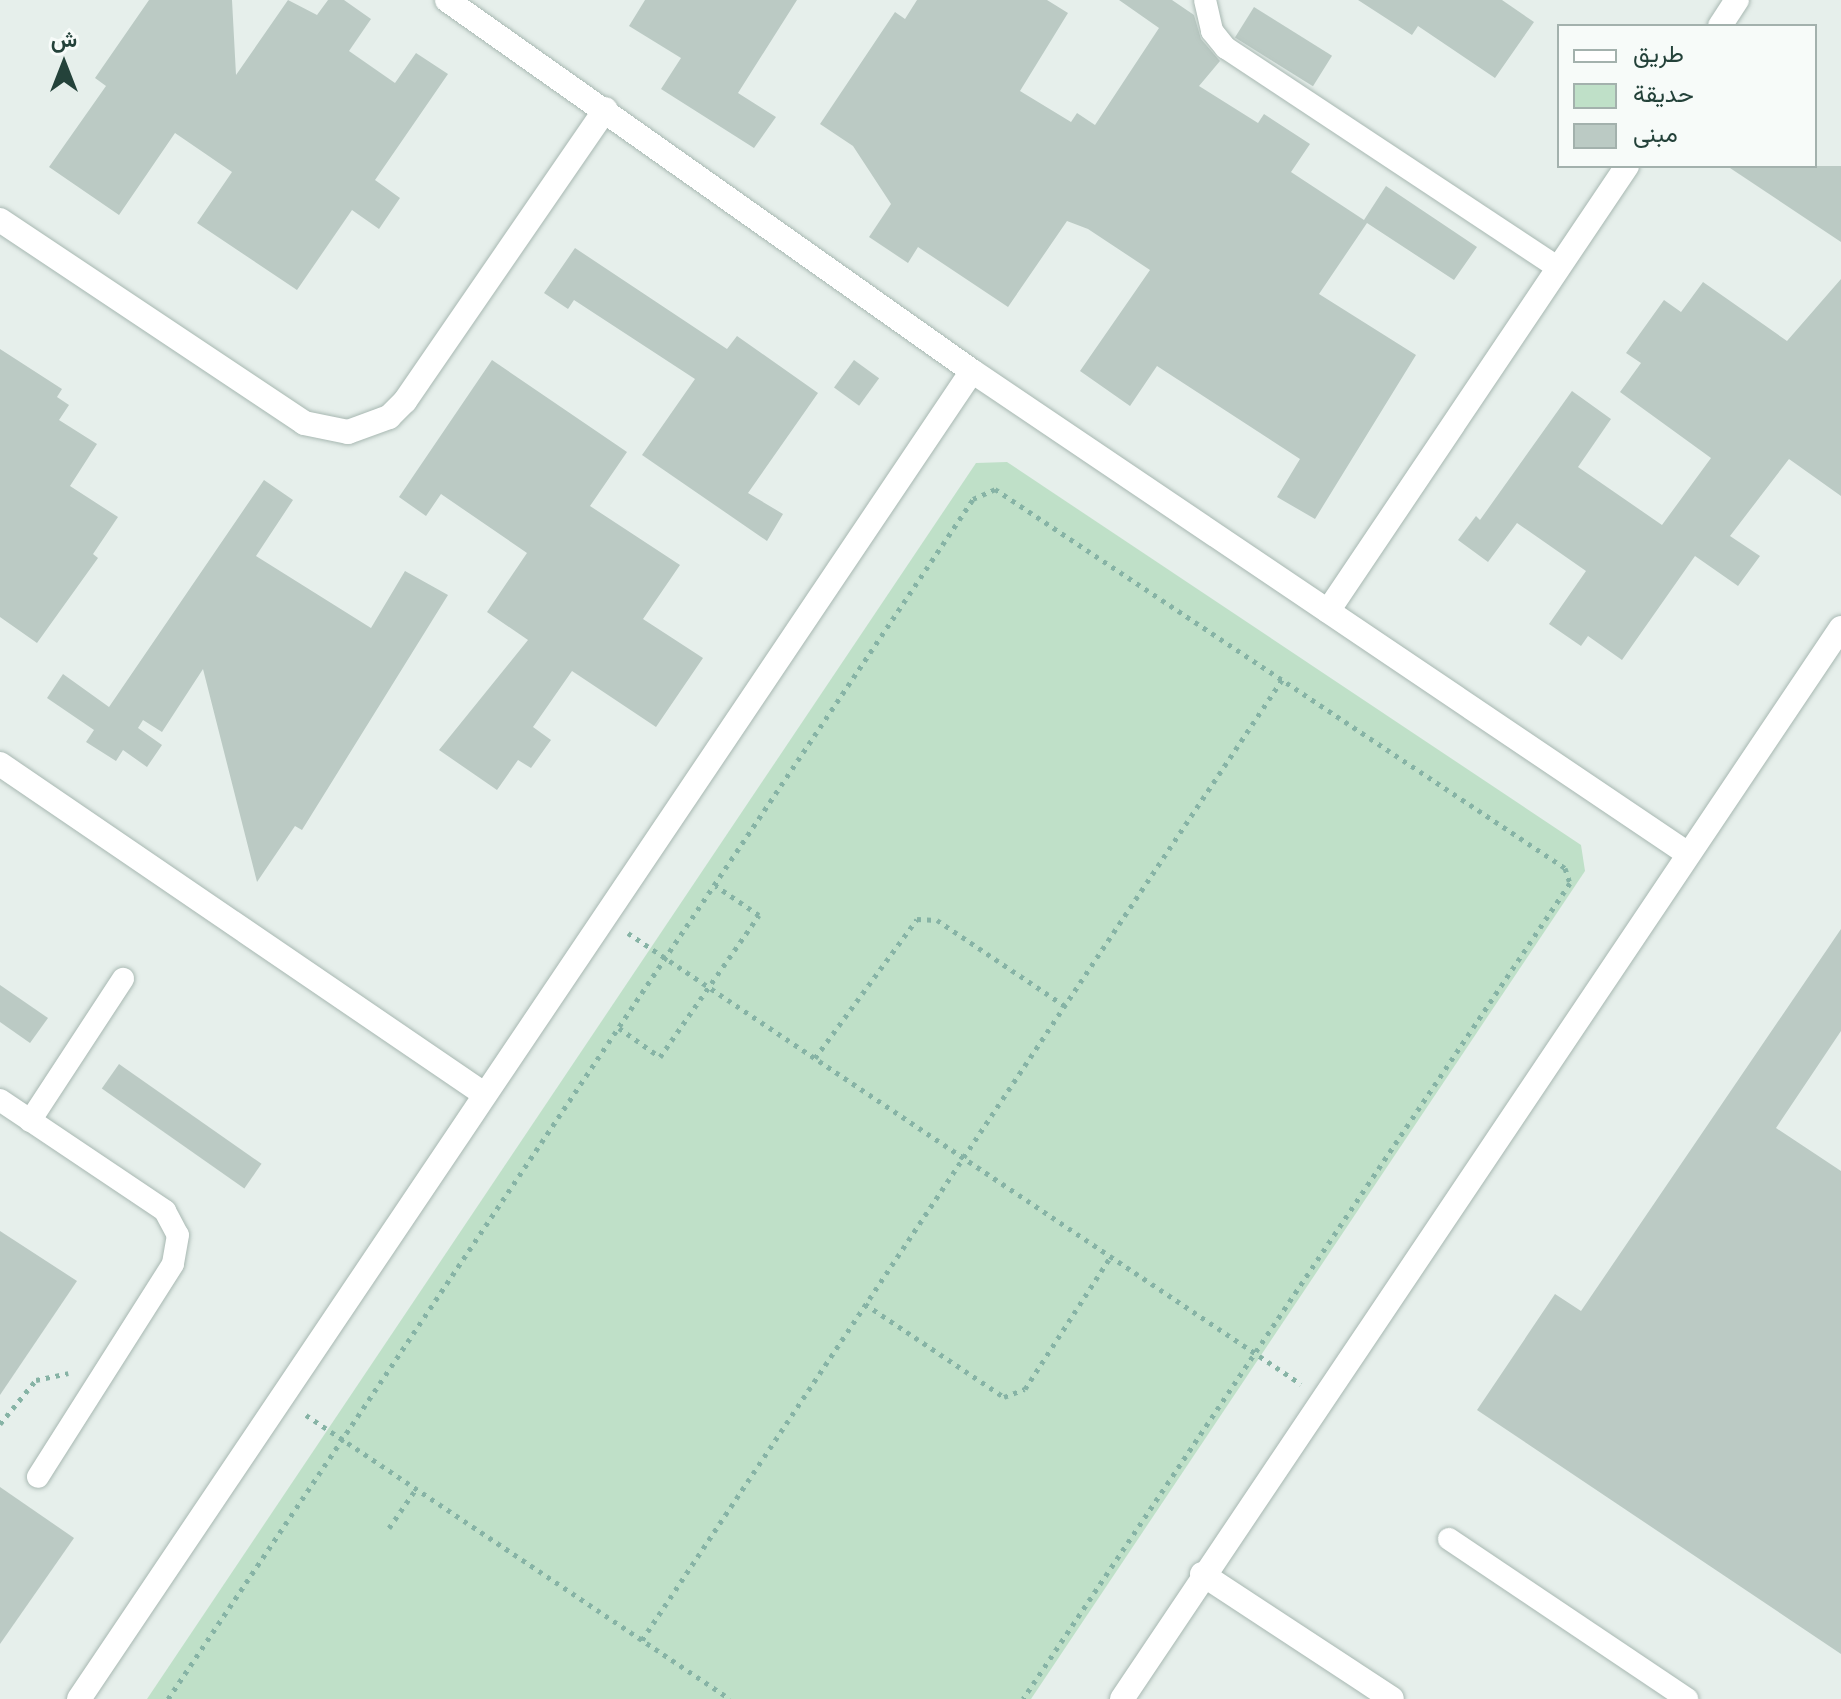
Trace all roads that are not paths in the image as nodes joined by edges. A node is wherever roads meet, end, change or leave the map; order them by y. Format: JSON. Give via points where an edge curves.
{"nodes":[{"id":1,"x":447,"y":0,"type":"edge"},
{"id":2,"x":1205,"y":0,"type":"edge"},
{"id":3,"x":1737,"y":0,"type":"edge"},
{"id":4,"x":1721,"y":24,"type":"edge"},
{"id":5,"x":606,"y":109,"type":"junction"},
{"id":6,"x":1626,"y":168,"type":"edge"},
{"id":7,"x":0,"y":220,"type":"edge"},
{"id":8,"x":1559,"y":268,"type":"junction"},
{"id":9,"x":972,"y":371,"type":"junction"},
{"id":10,"x":1328,"y":611,"type":"junction"},
{"id":11,"x":1841,"y":628,"type":"edge"},
{"id":12,"x":0,"y":764,"type":"edge"},
{"id":13,"x":1688,"y":854,"type":"junction"},
{"id":14,"x":123,"y":979,"type":"dead end"},
{"id":15,"x":484,"y":1094,"type":"junction"},
{"id":16,"x":0,"y":1100,"type":"edge"},
{"id":17,"x":30,"y":1121,"type":"junction"},
{"id":18,"x":38,"y":1477,"type":"dead end"},
{"id":19,"x":1449,"y":1539,"type":"dead end"},
{"id":20,"x":1202,"y":1574,"type":"junction"},
{"id":21,"x":79,"y":1699,"type":"edge"},
{"id":22,"x":1122,"y":1699,"type":"edge"},
{"id":23,"x":1392,"y":1699,"type":"edge"},
{"id":24,"x":1687,"y":1699,"type":"edge"}],
"edges":[{"from":1,"to":5,"type":"street"},
{"from":2,"to":8,"type":"lane","via":[[1212,31],[1226,48]]},
{"from":3,"to":4,"type":"street"},
{"from":5,"to":7,"type":"street","via":[[405,401],[370,427],[348,432],[304,423]]},
{"from":5,"to":9,"type":"street"},
{"from":6,"to":8,"type":"street"},
{"from":8,"to":10,"type":"street"},
{"from":9,"to":10,"type":"street"},
{"from":9,"to":15,"type":"street"},
{"from":10,"to":13,"type":"street"},
{"from":11,"to":13,"type":"street"},
{"from":12,"to":15,"type":"street"},
{"from":13,"to":20,"type":"street"},
{"from":14,"to":17,"type":"lane"},
{"from":15,"to":21,"type":"street"},
{"from":16,"to":17,"type":"lane"},
{"from":17,"to":18,"type":"lane","via":[[165,1211],[178,1235],[173,1264]]},
{"from":19,"to":24,"type":"lane"},
{"from":20,"to":22,"type":"street"},
{"from":20,"to":23,"type":"street"}]}
